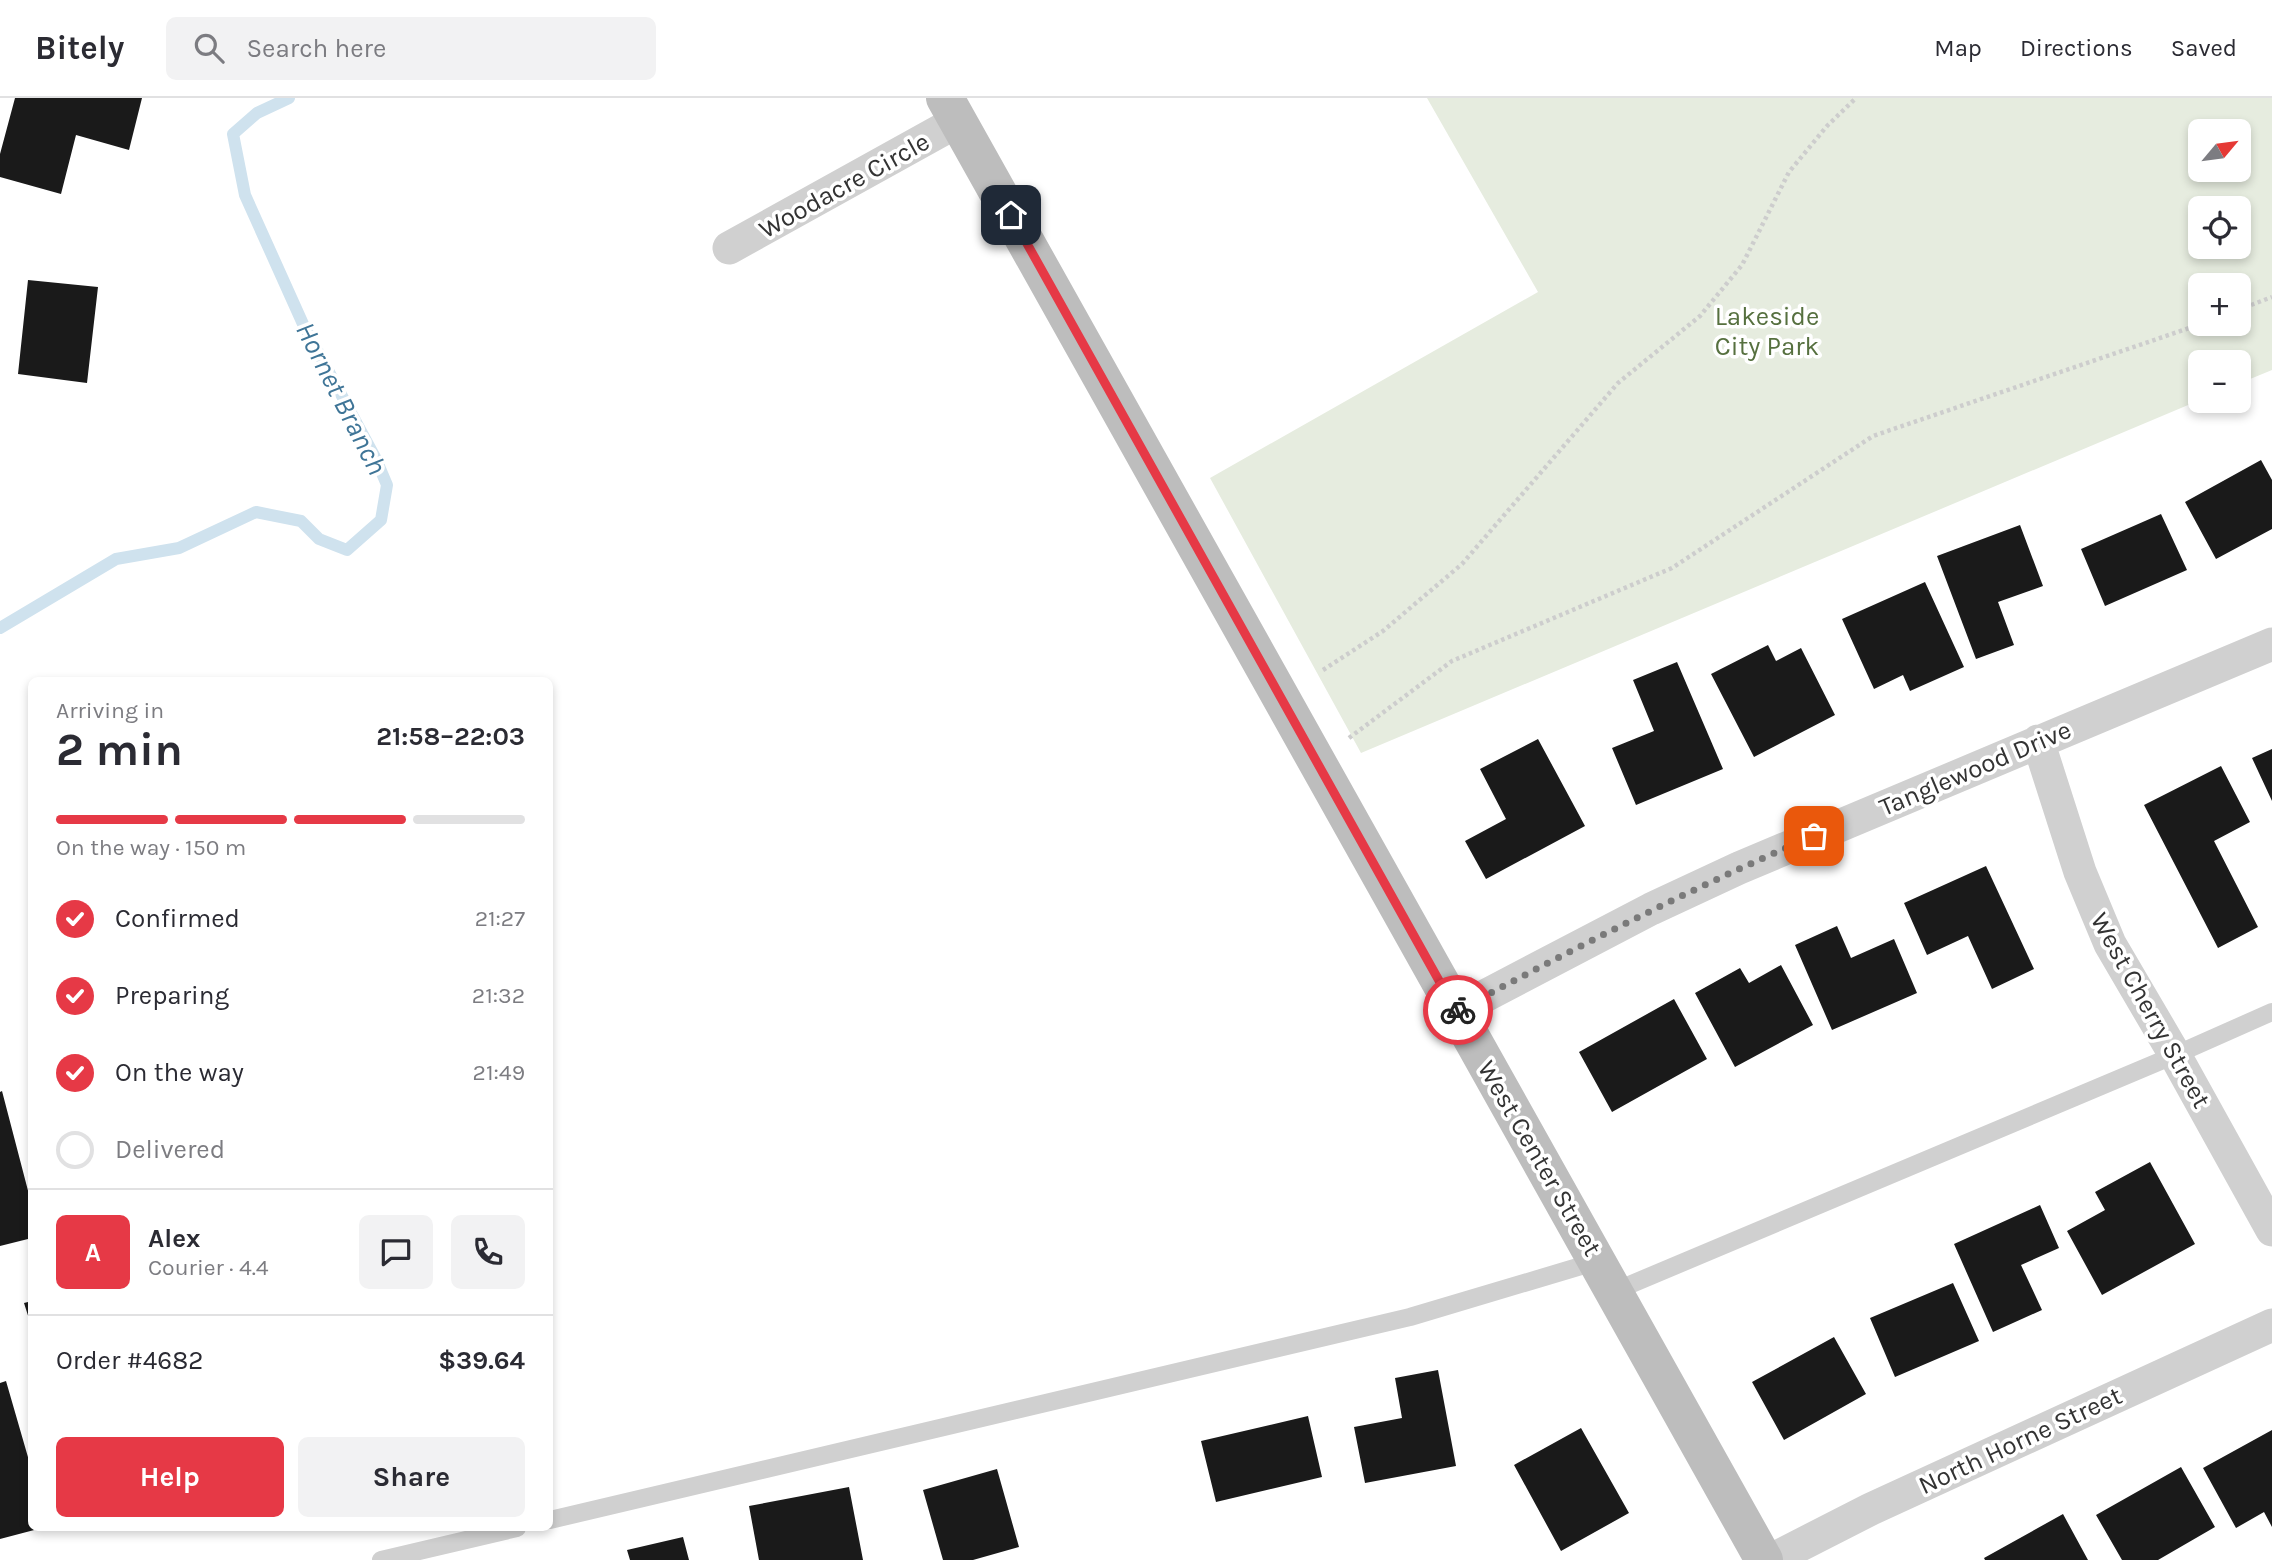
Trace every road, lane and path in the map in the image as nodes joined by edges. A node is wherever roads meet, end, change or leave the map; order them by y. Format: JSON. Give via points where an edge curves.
{"nodes":[{"id":1,"x":1856,"y":98,"type":"edge"},
{"id":2,"x":952,"y":110,"type":"edge"},
{"id":3,"x":729,"y":248,"type":"dead end"},
{"id":4,"x":2272,"y":297,"type":"edge"},
{"id":5,"x":2251,"y":305,"type":"edge"},
{"id":6,"x":2188,"y":329,"type":"edge"},
{"id":7,"x":2272,"y":643,"type":"edge"},
{"id":8,"x":1323,"y":670,"type":"dead end"},
{"id":9,"x":2038,"y":741,"type":"junction"},
{"id":10,"x":1316,"y":761,"type":"junction"},
{"id":11,"x":1456,"y":1011,"type":"junction"},
{"id":12,"x":2272,"y":1012,"type":"edge"},
{"id":13,"x":2175,"y":1055,"type":"junction"},
{"id":14,"x":2272,"y":1230,"type":"edge"},
{"id":15,"x":1607,"y":1276,"type":"junction"},
{"id":16,"x":2272,"y":1325,"type":"edge"},
{"id":17,"x":553,"y":1519,"type":"edge"},
{"id":18,"x":504,"y":1531,"type":"edge"},
{"id":19,"x":381,"y":1560,"type":"edge"},
{"id":20,"x":1764,"y":1560,"type":"edge"},
{"id":21,"x":1771,"y":1560,"type":"edge"}],
"edges":[{"from":1,"to":8,"type":"path","via":[[1790,172],[1742,265],[1700,316],[1618,383],[1462,564],[1383,631]]},
{"from":2,"to":3,"type":"street","name":"Woodacre Circle"},
{"from":2,"to":10,"type":"street","name":"West Center Street"},
{"from":4,"to":5,"type":"path"},
{"from":6,"to":10,"type":"path","via":[[1873,436],[1672,568],[1452,661]]},
{"from":7,"to":9,"type":"street","name":"Tanglewood Drive"},
{"from":9,"to":11,"type":"street","name":"Tanglewood Drive","via":[[1739,868]]},
{"from":9,"to":13,"type":"street","name":"West Cherry Street","via":[[2080,872],[2110,944]]},
{"from":10,"to":11,"type":"street","name":"West Center Street"},
{"from":11,"to":15,"type":"street","name":"West Center Street"},
{"from":12,"to":13,"type":"lane"},
{"from":13,"to":14,"type":"street","name":"West Cherry Street"},
{"from":13,"to":15,"type":"lane"},
{"from":15,"to":17,"type":"lane","via":[[1410,1317]]},
{"from":15,"to":20,"type":"street","name":"West Center Street"},
{"from":16,"to":21,"type":"street","name":"North Horne Street","via":[[1883,1503]]},
{"from":18,"to":19,"type":"lane"}]}
